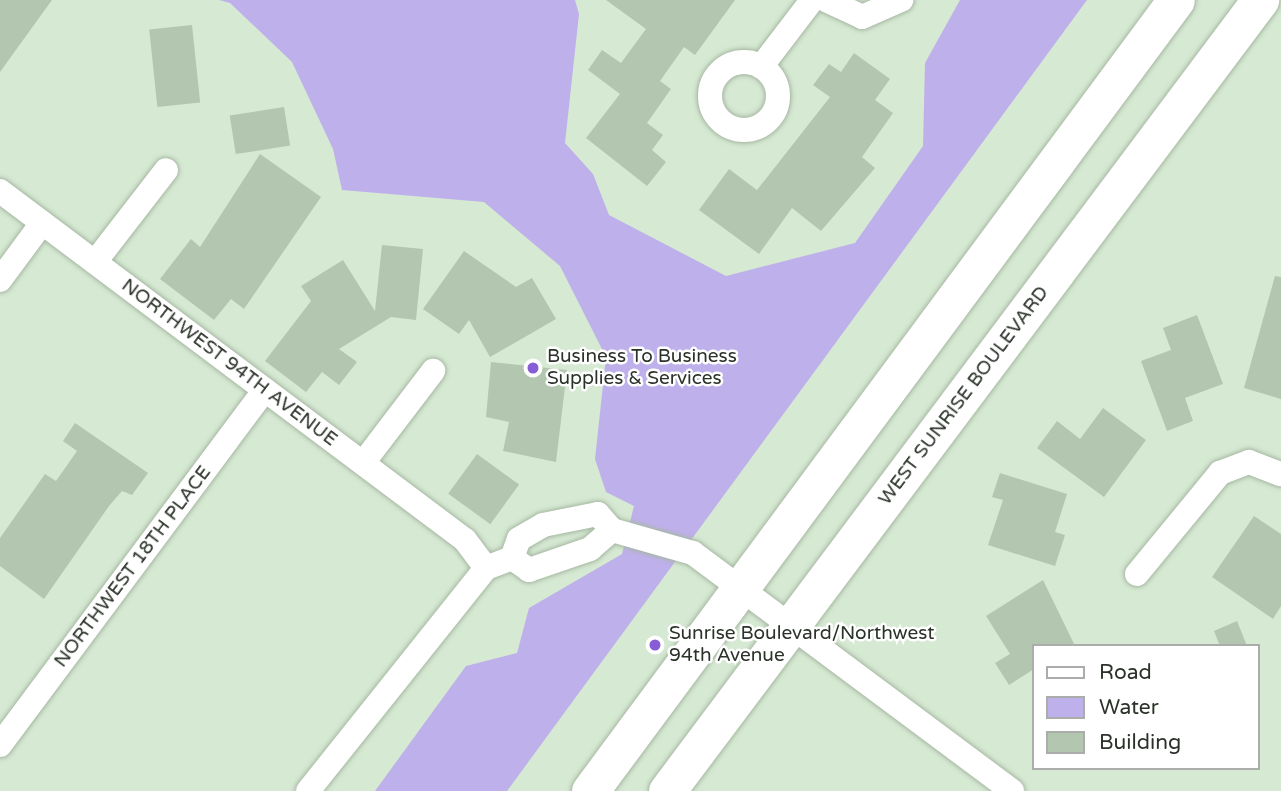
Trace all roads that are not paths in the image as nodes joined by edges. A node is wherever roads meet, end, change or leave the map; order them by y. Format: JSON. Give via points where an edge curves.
{"nodes":[{"id":1,"x":812,"y":0,"type":"edge"},
{"id":2,"x":826,"y":0,"type":"edge"},
{"id":3,"x":901,"y":0,"type":"edge"},
{"id":4,"x":1176,"y":0,"type":"edge"},
{"id":5,"x":1260,"y":0,"type":"edge"},
{"id":6,"x":761,"y":67,"type":"dead end"},
{"id":7,"x":166,"y":170,"type":"dead end"},
{"id":8,"x":0,"y":191,"type":"edge"},
{"id":9,"x":42,"y":223,"type":"junction"},
{"id":10,"x":95,"y":262,"type":"junction"},
{"id":11,"x":0,"y":279,"type":"edge"},
{"id":12,"x":433,"y":371,"type":"dead end"},
{"id":13,"x":265,"y":390,"type":"junction"},
{"id":14,"x":363,"y":463,"type":"junction"},
{"id":15,"x":1281,"y":474,"type":"edge"},
{"id":16,"x":617,"y":530,"type":"junction"},
{"id":17,"x":512,"y":558,"type":"junction"},
{"id":18,"x":486,"y":568,"type":"junction"},
{"id":19,"x":1138,"y":574,"type":"dead end"},
{"id":20,"x":743,"y":584,"type":"junction"},
{"id":21,"x":794,"y":622,"type":"junction"},
{"id":22,"x":0,"y":745,"type":"edge"},
{"id":23,"x":308,"y":791,"type":"edge"},
{"id":24,"x":590,"y":791,"type":"edge"},
{"id":25,"x":667,"y":791,"type":"edge"},
{"id":26,"x":1012,"y":791,"type":"edge"}],
"edges":[{"from":1,"to":6,"type":"street"},
{"from":2,"to":3,"type":"street","via":[[862,17]]},
{"from":4,"to":20,"type":"highway"},
{"from":5,"to":21,"type":"highway","name":"WEST SUNRISE BOULEVARD"},
{"from":7,"to":10,"type":"street"},
{"from":8,"to":9,"type":"street","name":"NORTHWEST 94TH AVENUE"},
{"from":9,"to":10,"type":"street","name":"NORTHWEST 94TH AVENUE"},
{"from":9,"to":11,"type":"street"},
{"from":10,"to":13,"type":"street","name":"NORTHWEST 94TH AVENUE"},
{"from":12,"to":14,"type":"street"},
{"from":13,"to":14,"type":"street","name":"NORTHWEST 94TH AVENUE"},
{"from":13,"to":22,"type":"street","name":"NORTHWEST 18TH PLACE"},
{"from":14,"to":18,"type":"street","name":"NORTHWEST 94TH AVENUE","via":[[465,540]]},
{"from":15,"to":19,"type":"street","via":[[1249,462],[1220,473]]},
{"from":16,"to":17,"type":"street","via":[[590,549],[529,570]]},
{"from":16,"to":17,"type":"street","via":[[598,514],[543,524],[519,539]]},
{"from":16,"to":20,"type":"street","via":[[694,553]]},
{"from":17,"to":18,"type":"street"},
{"from":18,"to":23,"type":"street"},
{"from":20,"to":21,"type":"street"},
{"from":20,"to":24,"type":"highway"},
{"from":21,"to":25,"type":"highway","name":"WEST SUNRISE BOULEVARD"},
{"from":21,"to":26,"type":"street"}]}
